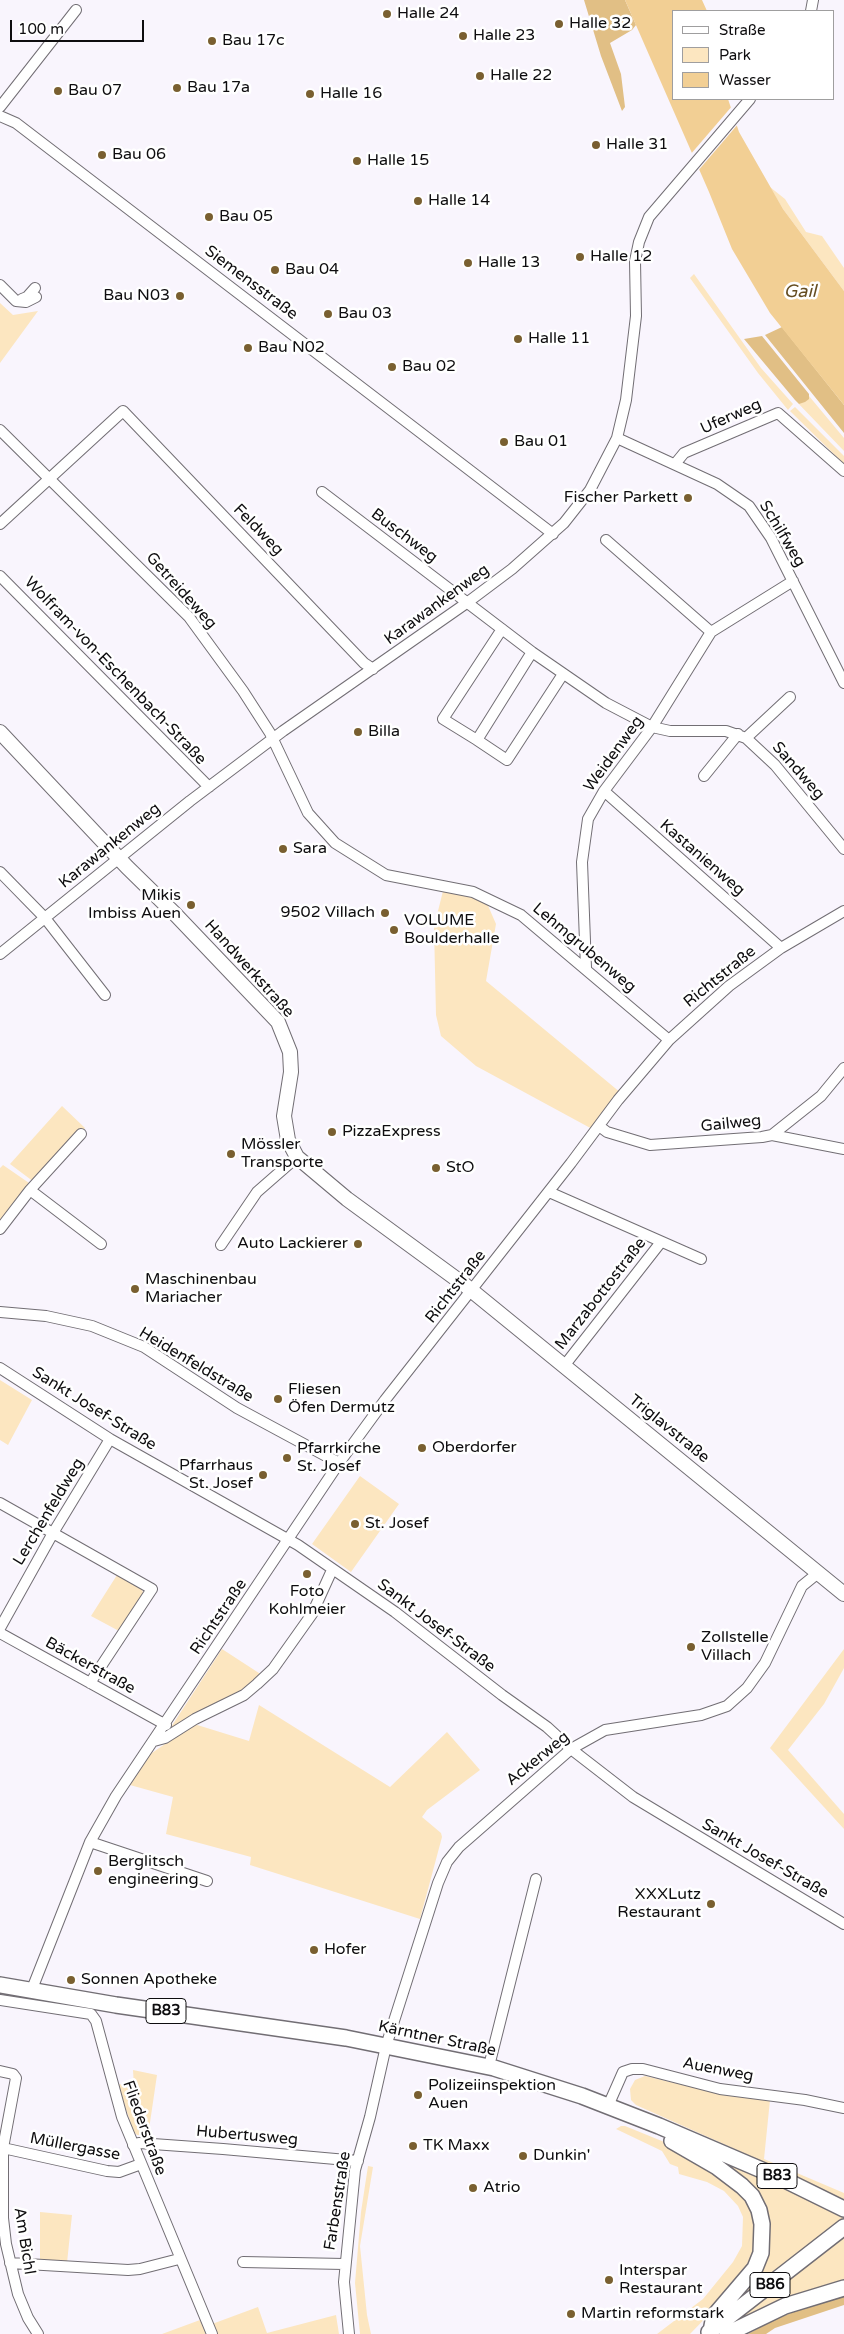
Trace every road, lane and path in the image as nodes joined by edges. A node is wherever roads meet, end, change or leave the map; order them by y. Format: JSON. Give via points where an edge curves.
{"nodes":[{"id":1,"x":76,"y":10,"type":"dead end"},
{"id":2,"x":749,"y":100,"type":"edge"},
{"id":3,"x":0,"y":107,"type":"edge"},
{"id":4,"x":0,"y":116,"type":"edge"},
{"id":5,"x":0,"y":285,"type":"edge"},
{"id":6,"x":36,"y":292,"type":"dead end"},
{"id":7,"x":0,"y":430,"type":"edge"},
{"id":8,"x":617,"y":438,"type":"junction"},
{"id":9,"x":675,"y":464,"type":"junction"},
{"id":10,"x":844,"y":471,"type":"edge"},
{"id":11,"x":50,"y":477,"type":"junction"},
{"id":12,"x":322,"y":492,"type":"dead end"},
{"id":13,"x":0,"y":524,"type":"edge"},
{"id":14,"x":553,"y":534,"type":"junction"},
{"id":15,"x":606,"y":540,"type":"dead end"},
{"id":16,"x":0,"y":576,"type":"edge"},
{"id":17,"x":792,"y":580,"type":"junction"},
{"id":18,"x":468,"y":602,"type":"junction"},
{"id":19,"x":502,"y":629,"type":"junction"},
{"id":20,"x":711,"y":632,"type":"junction"},
{"id":21,"x":532,"y":652,"type":"junction"},
{"id":22,"x":373,"y":669,"type":"junction"},
{"id":23,"x":563,"y":674,"type":"junction"},
{"id":24,"x":844,"y":684,"type":"edge"},
{"id":25,"x":790,"y":697,"type":"dead end"},
{"id":26,"x":652,"y":727,"type":"junction"},
{"id":27,"x":0,"y":732,"type":"edge"},
{"id":28,"x":742,"y":736,"type":"junction"},
{"id":29,"x":273,"y":739,"type":"junction"},
{"id":30,"x":477,"y":740,"type":"junction"},
{"id":31,"x":704,"y":776,"type":"dead end"},
{"id":32,"x":209,"y":787,"type":"junction"},
{"id":33,"x":604,"y":791,"type":"junction"},
{"id":34,"x":844,"y":849,"type":"edge"},
{"id":35,"x":119,"y":858,"type":"junction"},
{"id":36,"x":0,"y":872,"type":"edge"},
{"id":37,"x":844,"y":911,"type":"edge"},
{"id":38,"x":45,"y":918,"type":"junction"},
{"id":39,"x":781,"y":948,"type":"junction"},
{"id":40,"x":0,"y":954,"type":"edge"},
{"id":41,"x":586,"y":968,"type":"junction"},
{"id":42,"x":105,"y":995,"type":"dead end"},
{"id":43,"x":669,"y":1040,"type":"junction"},
{"id":44,"x":844,"y":1068,"type":"edge"},
{"id":45,"x":598,"y":1126,"type":"junction"},
{"id":46,"x":81,"y":1134,"type":"dead end"},
{"id":47,"x":772,"y":1134,"type":"junction"},
{"id":48,"x":844,"y":1149,"type":"edge"},
{"id":49,"x":297,"y":1157,"type":"junction"},
{"id":50,"x":30,"y":1190,"type":"junction"},
{"id":51,"x":549,"y":1192,"type":"junction"},
{"id":52,"x":0,"y":1229,"type":"edge"},
{"id":53,"x":661,"y":1242,"type":"junction"},
{"id":54,"x":101,"y":1244,"type":"dead end"},
{"id":55,"x":221,"y":1245,"type":"dead end"},
{"id":56,"x":701,"y":1259,"type":"dead end"},
{"id":57,"x":472,"y":1291,"type":"junction"},
{"id":58,"x":0,"y":1312,"type":"edge"},
{"id":59,"x":564,"y":1366,"type":"junction"},
{"id":60,"x":0,"y":1368,"type":"edge"},
{"id":61,"x":110,"y":1439,"type":"junction"},
{"id":62,"x":338,"y":1463,"type":"junction"},
{"id":63,"x":0,"y":1502,"type":"edge"},
{"id":64,"x":53,"y":1533,"type":"junction"},
{"id":65,"x":288,"y":1540,"type":"junction"},
{"id":66,"x":332,"y":1570,"type":"junction"},
{"id":67,"x":818,"y":1573,"type":"junction"},
{"id":68,"x":844,"y":1594,"type":"edge"},
{"id":69,"x":0,"y":1628,"type":"edge"},
{"id":70,"x":0,"y":1633,"type":"edge"},
{"id":71,"x":90,"y":1683,"type":"junction"},
{"id":72,"x":166,"y":1724,"type":"junction"},
{"id":73,"x":154,"y":1741,"type":"junction"},
{"id":74,"x":571,"y":1749,"type":"junction"},
{"id":75,"x":90,"y":1842,"type":"junction"},
{"id":76,"x":536,"y":1879,"type":"dead end"},
{"id":77,"x":207,"y":1882,"type":"dead end"},
{"id":78,"x":844,"y":1924,"type":"edge"},
{"id":79,"x":0,"y":1984,"type":"edge"},
{"id":80,"x":32,"y":1989,"type":"junction"},
{"id":81,"x":0,"y":2000,"type":"edge"},
{"id":82,"x":386,"y":2046,"type":"junction"},
{"id":83,"x":489,"y":2066,"type":"junction"},
{"id":84,"x":0,"y":2071,"type":"edge"},
{"id":85,"x":608,"y":2106,"type":"junction"},
{"id":86,"x":844,"y":2108,"type":"edge"},
{"id":87,"x":659,"y":2126,"type":"junction"},
{"id":88,"x":133,"y":2145,"type":"junction"},
{"id":89,"x":3,"y":2148,"type":"junction"},
{"id":90,"x":358,"y":2161,"type":"junction"},
{"id":91,"x":141,"y":2164,"type":"junction"},
{"id":92,"x":844,"y":2209,"type":"edge"},
{"id":93,"x":844,"y":2227,"type":"edge"},
{"id":94,"x":179,"y":2259,"type":"junction"},
{"id":95,"x":243,"y":2262,"type":"dead end"},
{"id":96,"x":10,"y":2263,"type":"junction"},
{"id":97,"x":344,"y":2264,"type":"junction"},
{"id":98,"x":844,"y":2288,"type":"edge"},
{"id":99,"x":709,"y":2332,"type":"edge"},
{"id":100,"x":38,"y":2334,"type":"edge"},
{"id":101,"x":212,"y":2334,"type":"edge"},
{"id":102,"x":349,"y":2334,"type":"edge"},
{"id":103,"x":727,"y":2334,"type":"edge"}],
"edges":[{"from":1,"to":3,"type":"street"},
{"from":2,"to":8,"type":"street","name":"Karawankenweg","via":[[664,198],[650,217],[639,242],[635,261],[636,316],[626,400]]},
{"from":4,"to":14,"type":"street","name":"Siemensstraße","via":[[27,131]]},
{"from":5,"to":6,"type":"street","via":[[16,301],[26,302]]},
{"from":7,"to":11,"type":"street","name":"Getreideweg"},
{"from":8,"to":9,"type":"street","name":"Schilfweg"},
{"from":8,"to":14,"type":"street","name":"Karawankenweg","via":[[590,490]]},
{"from":9,"to":10,"type":"street","name":"Uferweg","via":[[684,454],[778,413]]},
{"from":9,"to":17,"type":"street","name":"Schilfweg","via":[[717,484],[749,506],[771,538]]},
{"from":11,"to":13,"type":"street"},
{"from":11,"to":22,"type":"street","name":"Feldweg","via":[[123,411]]},
{"from":11,"to":29,"type":"street","name":"Getreideweg","via":[[189,618],[243,691]]},
{"from":12,"to":18,"type":"street","name":"Buschweg"},
{"from":14,"to":18,"type":"street","name":"Karawankenweg"},
{"from":15,"to":20,"type":"street"},
{"from":16,"to":32,"type":"street","name":"Wolfram-von-Eschenbach-Straße"},
{"from":17,"to":20,"type":"street","name":"Weidenweg"},
{"from":17,"to":24,"type":"street","name":"Schilfweg"},
{"from":18,"to":19,"type":"street"},
{"from":18,"to":22,"type":"street","name":"Karawankenweg"},
{"from":19,"to":21,"type":"street"},
{"from":19,"to":30,"type":"street","via":[[444,719]]},
{"from":20,"to":26,"type":"street","name":"Weidenweg"},
{"from":21,"to":23,"type":"street"},
{"from":21,"to":30,"type":"street"},
{"from":22,"to":29,"type":"street","name":"Karawankenweg"},
{"from":23,"to":26,"type":"street","via":[[606,703]]},
{"from":23,"to":30,"type":"street","via":[[507,760]]},
{"from":25,"to":28,"type":"street","name":"Sandweg"},
{"from":26,"to":28,"type":"street","via":[[670,731],[726,730]]},
{"from":26,"to":33,"type":"street","name":"Weidenweg"},
{"from":27,"to":35,"type":"street","name":"Handwerkstraße"},
{"from":28,"to":31,"type":"street","name":"Sandweg"},
{"from":28,"to":34,"type":"street","name":"Sandweg","via":[[775,765]]},
{"from":29,"to":32,"type":"street","name":"Karawankenweg"},
{"from":29,"to":41,"type":"street","name":"Lehmgrubenweg","via":[[308,813],[335,843],[386,875],[473,892],[521,915]]},
{"from":32,"to":35,"type":"street","name":"Karawankenweg"},
{"from":33,"to":39,"type":"street","name":"Kastanienweg"},
{"from":33,"to":41,"type":"street","name":"Weidenweg","via":[[588,819],[582,862]]},
{"from":35,"to":38,"type":"street","name":"Karawankenweg"},
{"from":35,"to":49,"type":"street","name":"Handwerkstraße","via":[[278,1022],[290,1052],[291,1072],[284,1116],[288,1140]]},
{"from":36,"to":38,"type":"street"},
{"from":37,"to":39,"type":"street","name":"Richtstraße"},
{"from":38,"to":40,"type":"street","name":"Karawankenweg"},
{"from":38,"to":42,"type":"street"},
{"from":39,"to":43,"type":"street","name":"Richtstraße","via":[[729,986]]},
{"from":41,"to":43,"type":"street","name":"Lehmgrubenweg"},
{"from":43,"to":45,"type":"street","name":"Richtstraße"},
{"from":44,"to":47,"type":"street","name":"Gailweg","via":[[821,1096]]},
{"from":45,"to":47,"type":"street","name":"Gailweg","via":[[607,1132],[650,1145]]},
{"from":45,"to":51,"type":"street","name":"Richtstraße"},
{"from":46,"to":50,"type":"street"},
{"from":47,"to":48,"type":"street"},
{"from":49,"to":55,"type":"street","via":[[257,1192]]},
{"from":49,"to":57,"type":"street","name":"Handwerkstraße","via":[[347,1199]]},
{"from":50,"to":52,"type":"street"},
{"from":50,"to":54,"type":"street"},
{"from":51,"to":53,"type":"street","name":"Marzabottostraße"},
{"from":51,"to":57,"type":"street","name":"Richtstraße"},
{"from":53,"to":56,"type":"street","name":"Marzabottostraße"},
{"from":53,"to":59,"type":"street","name":"Marzabottostraße"},
{"from":57,"to":59,"type":"street","name":"Triglavstraße"},
{"from":57,"to":62,"type":"street","name":"Richtstraße"},
{"from":58,"to":62,"type":"street","name":"Heidenfeldstraße","via":[[46,1316],[92,1326],[144,1347],[237,1408]]},
{"from":59,"to":67,"type":"street","name":"Triglavstraße"},
{"from":60,"to":61,"type":"street","name":"Sankt Josef-Straße"},
{"from":61,"to":64,"type":"street","name":"Lerchenfeldweg"},
{"from":61,"to":65,"type":"street","name":"Sankt Josef-Straße"},
{"from":62,"to":65,"type":"street","name":"Richtstraße"},
{"from":63,"to":64,"type":"street"},
{"from":64,"to":69,"type":"street","name":"Lerchenfeldweg"},
{"from":64,"to":71,"type":"street","via":[[153,1589]]},
{"from":65,"to":66,"type":"street","name":"Sankt Josef-Straße"},
{"from":65,"to":72,"type":"street","name":"Richtstraße"},
{"from":66,"to":73,"type":"street","via":[[312,1614],[273,1669],[244,1695]]},
{"from":66,"to":74,"type":"street","name":"Sankt Josef-Straße","via":[[395,1612],[547,1727]]},
{"from":67,"to":68,"type":"street","name":"Triglavstraße"},
{"from":67,"to":74,"type":"street","name":"Ackerweg","via":[[802,1586],[765,1663],[747,1688],[727,1706],[701,1715],[605,1730]]},
{"from":70,"to":71,"type":"street","name":"Bäckerstraße"},
{"from":71,"to":72,"type":"street","name":"Bäckerstraße"},
{"from":72,"to":73,"type":"street","name":"Richtstraße"},
{"from":73,"to":75,"type":"street","name":"Richtstraße","via":[[116,1796]]},
{"from":74,"to":78,"type":"street","name":"Sankt Josef-Straße","via":[[633,1797]]},
{"from":74,"to":82,"type":"street","name":"Ackerweg","via":[[447,1862]]},
{"from":75,"to":77,"type":"street"},
{"from":75,"to":80,"type":"street","name":"Richtstraße"},
{"from":76,"to":83,"type":"street"},
{"from":79,"to":80,"type":"main road","name":"Kärntner Straße","number":"B83"},
{"from":80,"to":82,"type":"main road","name":"Kärntner Straße","number":"B83"},
{"from":81,"to":88,"type":"street","name":"Fliederstraße","via":[[91,2014],[96,2021],[116,2102]]},
{"from":82,"to":83,"type":"main road","name":"Kärntner Straße","number":"B83"},
{"from":82,"to":90,"type":"street","name":"Farbenstraße"},
{"from":83,"to":85,"type":"main road","name":"Kärntner Straße","number":"B83"},
{"from":84,"to":89,"type":"street","name":"Am Bichl","via":[[16,2078]]},
{"from":85,"to":86,"type":"street","name":"Auenweg","via":[[623,2072],[643,2069],[720,2089]]},
{"from":85,"to":87,"type":"main road","name":"Kärntner Straße","number":"B83"},
{"from":87,"to":92,"type":"main road","name":"Kärntner Straße","number":"B83"},
{"from":87,"to":99,"type":"main road","via":[[666,2138],[717,2167],[742,2186],[752,2196],[761,2217],[763,2238],[755,2268],[714,2316]]},
{"from":88,"to":90,"type":"street","name":"Hubertusweg"},
{"from":88,"to":91,"type":"street","name":"Fliederstraße"},
{"from":89,"to":91,"type":"street","name":"Müllergasse","via":[[107,2171],[119,2172]]},
{"from":89,"to":96,"type":"street","name":"Am Bichl","via":[[3,2218]]},
{"from":90,"to":97,"type":"street","name":"Farbenstraße"},
{"from":91,"to":94,"type":"street","name":"Fliederstraße"},
{"from":93,"to":99,"type":"main road","number":"B86"},
{"from":94,"to":96,"type":"street","via":[[128,2270]]},
{"from":94,"to":101,"type":"street","name":"Fliederstraße"},
{"from":95,"to":97,"type":"street"},
{"from":96,"to":100,"type":"street","name":"Am Bichl","via":[[18,2294]]},
{"from":97,"to":102,"type":"street","name":"Farbenstraße","via":[[344,2302]]},
{"from":98,"to":103,"type":"main road","via":[[785,2306]]}]}
